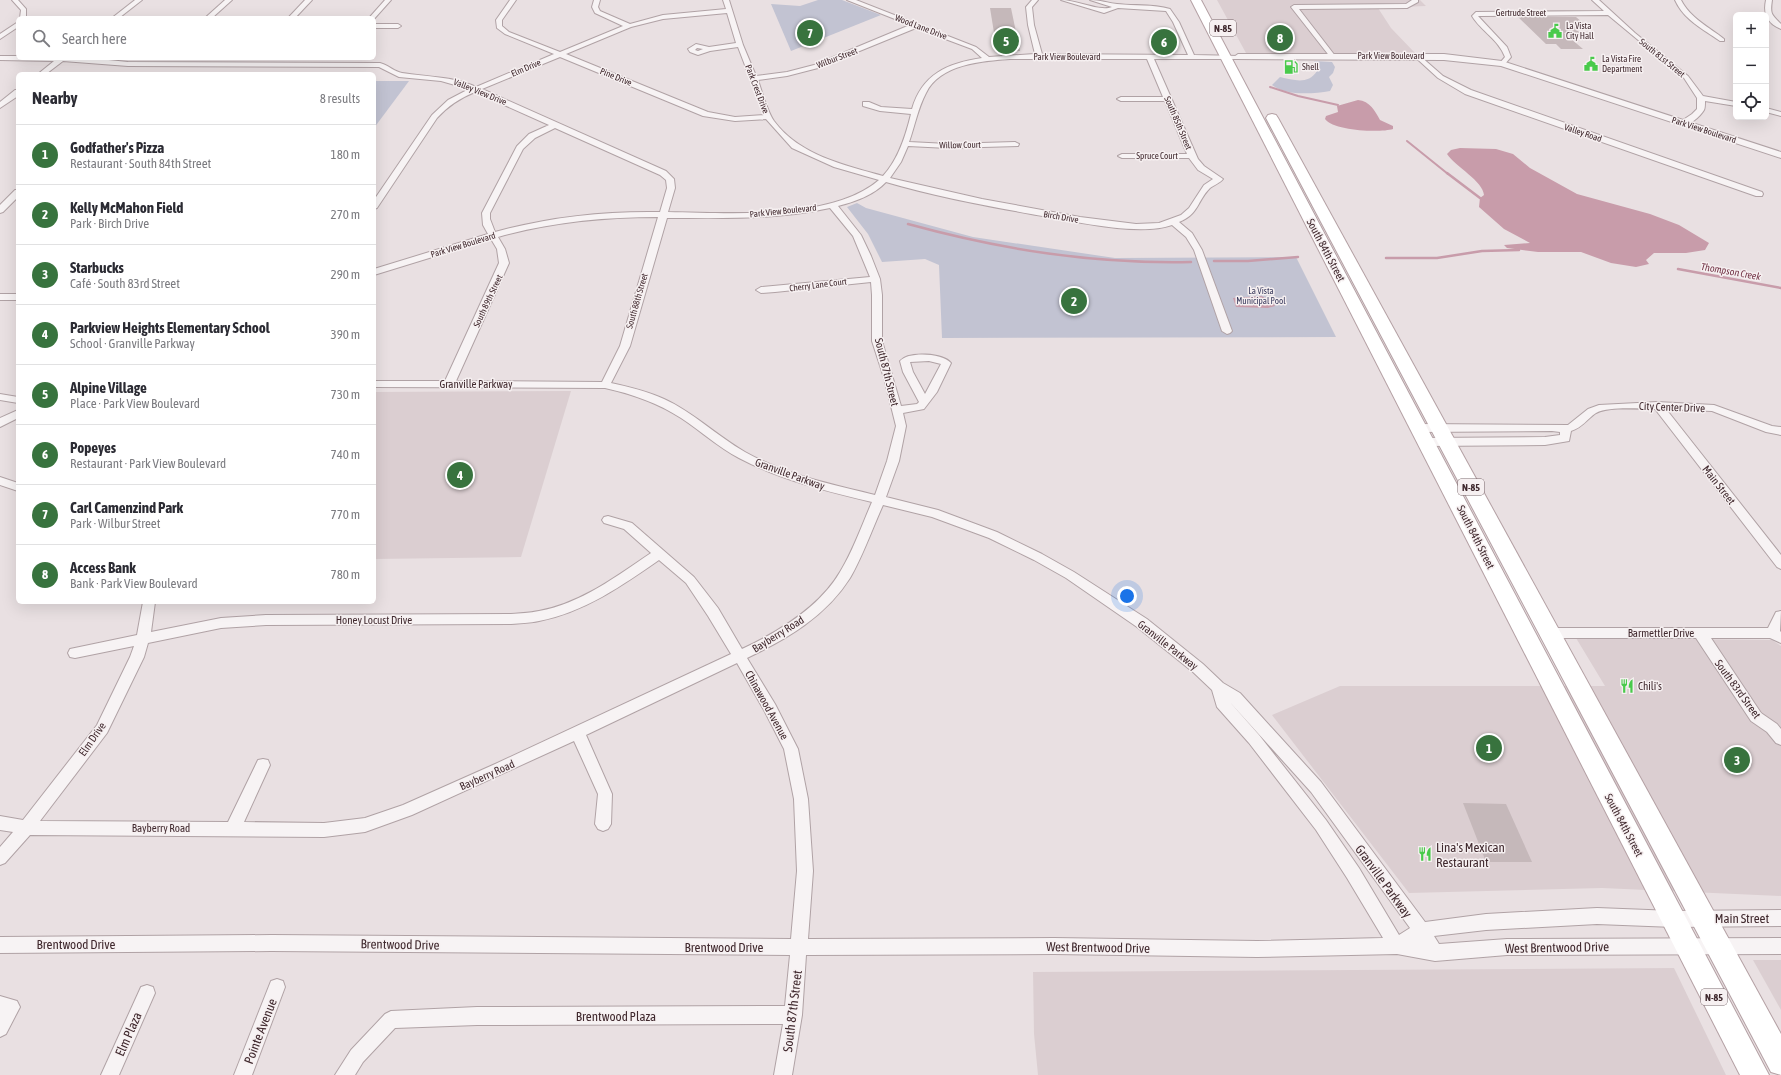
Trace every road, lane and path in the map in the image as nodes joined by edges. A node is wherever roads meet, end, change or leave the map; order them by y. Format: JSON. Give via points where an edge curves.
{"nodes":[{"id":1,"x":15,"y":0,"type":"edge"},
{"id":2,"x":139,"y":0,"type":"edge"},
{"id":3,"x":229,"y":0,"type":"edge"},
{"id":4,"x":309,"y":0,"type":"edge"},
{"id":5,"x":388,"y":0,"type":"edge"},
{"id":6,"x":513,"y":0,"type":"edge"},
{"id":7,"x":597,"y":0,"type":"edge"},
{"id":8,"x":726,"y":0,"type":"edge"},
{"id":9,"x":850,"y":0,"type":"edge"},
{"id":10,"x":1035,"y":0,"type":"edge"},
{"id":11,"x":1064,"y":0,"type":"edge"},
{"id":12,"x":1094,"y":0,"type":"edge"},
{"id":13,"x":1196,"y":0,"type":"edge"},
{"id":14,"x":1415,"y":0,"type":"edge"},
{"id":15,"x":1595,"y":0,"type":"edge"},
{"id":16,"x":1678,"y":0,"type":"edge"},
{"id":17,"x":1769,"y":0,"type":"edge"},
{"id":18,"x":1117,"y":6,"type":"junction"},
{"id":19,"x":729,"y":11,"type":"junction"},
{"id":20,"x":1610,"y":14,"type":"junction"},
{"id":21,"x":23,"y":16,"type":"edge"},
{"id":22,"x":118,"y":16,"type":"edge"},
{"id":23,"x":210,"y":16,"type":"edge"},
{"id":24,"x":293,"y":16,"type":"edge"},
{"id":25,"x":374,"y":16,"type":"edge"},
{"id":26,"x":16,"y":25,"type":"edge"},
{"id":27,"x":917,"y":25,"type":"junction"},
{"id":28,"x":376,"y":26,"type":"edge"},
{"id":29,"x":398,"y":26,"type":"dead end"},
{"id":30,"x":629,"y":26,"type":"junction"},
{"id":31,"x":1781,"y":27,"type":"edge"},
{"id":32,"x":0,"y":37,"type":"edge"},
{"id":33,"x":1722,"y":40,"type":"dead end"},
{"id":34,"x":740,"y":45,"type":"junction"},
{"id":35,"x":708,"y":49,"type":"dead end"},
{"id":36,"x":1232,"y":53,"type":"junction"},
{"id":37,"x":559,"y":54,"type":"junction"},
{"id":38,"x":1417,"y":56,"type":"junction"},
{"id":39,"x":1039,"y":57,"type":"junction"},
{"id":40,"x":1150,"y":57,"type":"junction"},
{"id":41,"x":1192,"y":57,"type":"junction"},
{"id":42,"x":1333,"y":57,"type":"junction"},
{"id":43,"x":0,"y":58,"type":"edge"},
{"id":44,"x":16,"y":58,"type":"edge"},
{"id":45,"x":988,"y":59,"type":"junction"},
{"id":46,"x":60,"y":60,"type":"edge"},
{"id":47,"x":84,"y":60,"type":"edge"},
{"id":48,"x":160,"y":60,"type":"edge"},
{"id":49,"x":247,"y":61,"type":"edge"},
{"id":50,"x":336,"y":61,"type":"edge"},
{"id":51,"x":155,"y":64,"type":"junction"},
{"id":52,"x":1502,"y":64,"type":"junction"},
{"id":53,"x":44,"y":72,"type":"edge"},
{"id":54,"x":330,"y":72,"type":"edge"},
{"id":55,"x":753,"y":78,"type":"junction"},
{"id":56,"x":476,"y":89,"type":"junction"},
{"id":57,"x":16,"y":94,"type":"edge"},
{"id":58,"x":1701,"y":98,"type":"junction"},
{"id":59,"x":1121,"y":99,"type":"dead end"},
{"id":60,"x":1168,"y":99,"type":"junction"},
{"id":61,"x":16,"y":102,"type":"edge"},
{"id":62,"x":1733,"y":103,"type":"edge"},
{"id":63,"x":2,"y":104,"type":"edge"},
{"id":64,"x":866,"y":104,"type":"dead end"},
{"id":65,"x":1769,"y":111,"type":"edge"},
{"id":66,"x":916,"y":112,"type":"junction"},
{"id":67,"x":1781,"y":114,"type":"edge"},
{"id":68,"x":768,"y":117,"type":"junction"},
{"id":69,"x":555,"y":124,"type":"junction"},
{"id":70,"x":1683,"y":124,"type":"junction"},
{"id":71,"x":905,"y":144,"type":"junction"},
{"id":72,"x":1015,"y":144,"type":"dead end"},
{"id":73,"x":1781,"y":155,"type":"edge"},
{"id":74,"x":1122,"y":156,"type":"dead end"},
{"id":75,"x":1192,"y":156,"type":"junction"},
{"id":76,"x":885,"y":179,"type":"junction"},
{"id":77,"x":1219,"y":179,"type":"joint"},
{"id":78,"x":16,"y":194,"type":"edge"},
{"id":79,"x":1759,"y":194,"type":"dead end"},
{"id":80,"x":376,"y":203,"type":"edge"},
{"id":81,"x":832,"y":205,"type":"junction"},
{"id":82,"x":0,"y":210,"type":"edge"},
{"id":83,"x":663,"y":215,"type":"junction"},
{"id":84,"x":1174,"y":222,"type":"junction"},
{"id":85,"x":493,"y":236,"type":"junction"},
{"id":86,"x":376,"y":271,"type":"edge"},
{"id":87,"x":875,"y":279,"type":"junction"},
{"id":88,"x":761,"y":290,"type":"dead end"},
{"id":89,"x":0,"y":297,"type":"edge"},
{"id":90,"x":16,"y":297,"type":"edge"},
{"id":91,"x":1226,"y":331,"type":"dead end"},
{"id":92,"x":376,"y":384,"type":"edge"},
{"id":93,"x":449,"y":384,"type":"junction"},
{"id":94,"x":604,"y":385,"type":"junction"},
{"id":95,"x":0,"y":397,"type":"edge"},
{"id":96,"x":16,"y":400,"type":"edge"},
{"id":97,"x":924,"y":402,"type":"junction"},
{"id":98,"x":1657,"y":405,"type":"junction"},
{"id":99,"x":896,"y":410,"type":"junction"},
{"id":100,"x":16,"y":414,"type":"edge"},
{"id":101,"x":0,"y":423,"type":"edge"},
{"id":102,"x":1566,"y":430,"type":"junction"},
{"id":103,"x":1781,"y":431,"type":"edge"},
{"id":104,"x":1423,"y":435,"type":"junction"},
{"id":105,"x":1443,"y":435,"type":"junction"},
{"id":106,"x":0,"y":481,"type":"edge"},
{"id":107,"x":16,"y":486,"type":"edge"},
{"id":108,"x":879,"y":500,"type":"junction"},
{"id":109,"x":608,"y":520,"type":"dead end"},
{"id":110,"x":660,"y":554,"type":"junction"},
{"id":111,"x":1781,"y":564,"type":"edge"},
{"id":112,"x":149,"y":604,"type":"edge"},
{"id":113,"x":1781,"y":616,"type":"edge"},
{"id":114,"x":1550,"y":633,"type":"junction"},
{"id":115,"x":1700,"y":633,"type":"junction"},
{"id":116,"x":1776,"y":636,"type":"edge"},
{"id":117,"x":143,"y":638,"type":"junction"},
{"id":118,"x":75,"y":653,"type":"dead end"},
{"id":119,"x":740,"y":657,"type":"junction"},
{"id":120,"x":1218,"y":687,"type":"junction"},
{"id":121,"x":578,"y":733,"type":"junction"},
{"id":122,"x":1781,"y":739,"type":"edge"},
{"id":123,"x":263,"y":765,"type":"dead end"},
{"id":124,"x":0,"y":823,"type":"edge"},
{"id":125,"x":603,"y":824,"type":"dead end"},
{"id":126,"x":26,"y":828,"type":"junction"},
{"id":127,"x":233,"y":829,"type":"junction"},
{"id":128,"x":0,"y":858,"type":"edge"},
{"id":129,"x":1703,"y":918,"type":"junction"},
{"id":130,"x":1781,"y":918,"type":"edge"},
{"id":131,"x":1674,"y":919,"type":"junction"},
{"id":132,"x":1421,"y":930,"type":"junction"},
{"id":133,"x":0,"y":945,"type":"edge"},
{"id":134,"x":1687,"y":945,"type":"junction"},
{"id":135,"x":1397,"y":946,"type":"junction"},
{"id":136,"x":1719,"y":946,"type":"junction"},
{"id":137,"x":1781,"y":946,"type":"edge"},
{"id":138,"x":799,"y":948,"type":"junction"},
{"id":139,"x":1435,"y":953,"type":"junction"},
{"id":140,"x":278,"y":987,"type":"dead end"},
{"id":141,"x":147,"y":993,"type":"dead end"},
{"id":142,"x":0,"y":1005,"type":"edge"},
{"id":143,"x":793,"y":1015,"type":"junction"},
{"id":144,"x":0,"y":1028,"type":"edge"},
{"id":145,"x":1781,"y":1062,"type":"edge"},
{"id":146,"x":110,"y":1075,"type":"edge"},
{"id":147,"x":243,"y":1075,"type":"edge"},
{"id":148,"x":344,"y":1075,"type":"edge"},
{"id":149,"x":783,"y":1075,"type":"edge"},
{"id":150,"x":1755,"y":1075,"type":"edge"}],
"edges":[{"from":1,"to":21,"type":"street","via":[[24,10]]},
{"from":2,"to":22,"type":"street"},
{"from":3,"to":23,"type":"street"},
{"from":4,"to":24,"type":"street"},
{"from":5,"to":25,"type":"street"},
{"from":6,"to":37,"type":"street","name":"Pine Drive","via":[[499,20],[498,27],[511,35]]},
{"from":7,"to":30,"type":"street","via":[[597,12]]},
{"from":8,"to":19,"type":"street","name":"Park Crest Drive"},
{"from":9,"to":27,"type":"street","name":"Wood Lane Drive"},
{"from":10,"to":39,"type":"street","via":[[1029,7]]},
{"from":11,"to":18,"type":"street","via":[[1104,11]]},
{"from":12,"to":18,"type":"street"},
{"from":13,"to":36,"type":"main road","name":"South 84th Street","number":"N-85"},
{"from":14,"to":42,"type":"street","via":[[1407,6],[1294,7]]},
{"from":15,"to":20,"type":"street"},
{"from":16,"to":33,"type":"street","via":[[1687,14]]},
{"from":17,"to":31,"type":"street","via":[[1767,11]]},
{"from":18,"to":41,"type":"street","via":[[1168,10]]},
{"from":19,"to":30,"type":"street","name":"Elm Drive","via":[[663,18]]},
{"from":19,"to":34,"type":"street","name":"Park Crest Drive"},
{"from":20,"to":52,"type":"street","name":"Gertrude Street","via":[[1476,14],[1478,21],[1505,48],[1508,57]]},
{"from":20,"to":58,"type":"street","name":"South 81st Street","via":[[1686,77]]},
{"from":26,"to":32,"type":"street"},
{"from":27,"to":45,"type":"street","name":"Wood Lane Drive","via":[[974,48]]},
{"from":27,"to":55,"type":"street","name":"Wilbur Street","via":[[816,66],[787,74]]},
{"from":28,"to":29,"type":"street"},
{"from":30,"to":37,"type":"street","name":"Elm Drive"},
{"from":34,"to":35,"type":"street"},
{"from":34,"to":55,"type":"street","name":"Park Crest Drive"},
{"from":36,"to":41,"type":"street","name":"Park View Boulevard"},
{"from":36,"to":42,"type":"street","name":"Park View Boulevard"},
{"from":36,"to":104,"type":"main road","name":"South 84th Street","number":"N-85"},
{"from":36,"to":105,"type":"main road","name":"South 84th Street","number":"N-85"},
{"from":37,"to":56,"type":"street","name":"Elm Drive"},
{"from":37,"to":68,"type":"street","name":"Pine Drive","via":[[706,114],[729,118]]},
{"from":38,"to":42,"type":"street","name":"Park View Boulevard"},
{"from":38,"to":52,"type":"street","name":"Park View Boulevard"},
{"from":38,"to":79,"type":"street","name":"Valley Road","via":[[1435,74],[1468,92]]},
{"from":39,"to":40,"type":"street","name":"Park View Boulevard"},
{"from":39,"to":45,"type":"street","name":"Park View Boulevard"},
{"from":40,"to":41,"type":"street","name":"Park View Boulevard"},
{"from":40,"to":60,"type":"street","name":"South 85th Street"},
{"from":43,"to":44,"type":"street","name":"Valley View Drive"},
{"from":45,"to":66,"type":"street","name":"Park View Boulevard","via":[[954,68],[933,79],[924,90]]},
{"from":46,"to":53,"type":"street"},
{"from":47,"to":51,"type":"street","name":"Valley View Drive"},
{"from":48,"to":51,"type":"street"},
{"from":49,"to":50,"type":"street","name":"Valley View Drive"},
{"from":49,"to":51,"type":"street","name":"Valley View Drive"},
{"from":50,"to":54,"type":"street"},
{"from":50,"to":56,"type":"street","name":"Valley View Drive","via":[[380,65],[399,75],[448,80]]},
{"from":52,"to":70,"type":"street","name":"Park View Boulevard"},
{"from":55,"to":68,"type":"street","name":"Park Crest Drive"},
{"from":56,"to":69,"type":"street","name":"Valley View Drive"},
{"from":56,"to":80,"type":"street","name":"Elm Drive","via":[[440,108]]},
{"from":57,"to":63,"type":"street"},
{"from":58,"to":62,"type":"street"},
{"from":58,"to":70,"type":"street","via":[[1701,109]]},
{"from":59,"to":60,"type":"street"},
{"from":60,"to":75,"type":"street","name":"South 85th Street"},
{"from":61,"to":63,"type":"street"},
{"from":64,"to":66,"type":"street","via":[[880,109]]},
{"from":65,"to":67,"type":"street"},
{"from":66,"to":71,"type":"street","name":"Park View Boulevard"},
{"from":68,"to":76,"type":"street","name":"Park Crest Drive","via":[[780,133],[806,152],[837,165]]},
{"from":69,"to":83,"type":"street","name":"Valley View Drive","via":[[666,175],[671,185]]},
{"from":69,"to":85,"type":"street","name":"South 89th Street","via":[[532,136],[518,152],[486,213],[486,224]]},
{"from":70,"to":73,"type":"street","name":"Park View Boulevard"},
{"from":71,"to":72,"type":"street","name":"Willow Court"},
{"from":71,"to":76,"type":"street","name":"Park View Boulevard","via":[[894,170]]},
{"from":74,"to":75,"type":"street","name":"Spruce Court"},
{"from":75,"to":77,"type":"street","name":"South 85th Street","via":[[1198,165]]},
{"from":76,"to":81,"type":"street","name":"Park View Boulevard","via":[[862,194]]},
{"from":76,"to":84,"type":"street","name":"Birch Drive","via":[[982,202],[1087,221],[1141,228]]},
{"from":77,"to":84,"type":"street","name":"Birch Drive","via":[[1206,187],[1189,213]]},
{"from":78,"to":82,"type":"street"},
{"from":81,"to":83,"type":"street","name":"Park View Boulevard","via":[[762,215]]},
{"from":81,"to":87,"type":"street","name":"South 87th Street","via":[[857,235]]},
{"from":83,"to":85,"type":"street","name":"Park View Boulevard","via":[[584,217],[544,223]]},
{"from":83,"to":94,"type":"street","name":"South 88th Street","via":[[625,346]]},
{"from":84,"to":91,"type":"street","via":[[1189,235],[1198,250]]},
{"from":85,"to":86,"type":"street","name":"Park View Boulevard"},
{"from":85,"to":93,"type":"street","name":"South 89th Street","via":[[503,250],[503,267]]},
{"from":87,"to":88,"type":"street","name":"Cherry Lane Court"},
{"from":87,"to":99,"type":"street","name":"South 87th Street","via":[[877,341]]},
{"from":89,"to":90,"type":"street"},
{"from":92,"to":93,"type":"street","name":"Granville Parkway"},
{"from":93,"to":94,"type":"street","name":"Granville Parkway"},
{"from":94,"to":108,"type":"street","name":"Granville Parkway","via":[[660,401],[742,455],[776,471],[816,485]]},
{"from":95,"to":96,"type":"street"},
{"from":97,"to":97,"type":"street","via":[[946,365],[944,360],[905,361]]},
{"from":97,"to":99,"type":"street","via":[[920,407]]},
{"from":98,"to":102,"type":"street","name":"City Center Drive","via":[[1598,408],[1577,425]]},
{"from":98,"to":103,"type":"street","name":"City Center Drive","via":[[1714,408]]},
{"from":98,"to":111,"type":"street","name":"Main Street"},
{"from":99,"to":108,"type":"street","name":"South 87th Street","via":[[901,426],[893,461]]},
{"from":100,"to":101,"type":"street"},
{"from":102,"to":105,"type":"street","name":"City Center Drive","via":[[1552,427]]},
{"from":102,"to":105,"type":"street","name":"City Center Drive","via":[[1565,438],[1545,441]]},
{"from":104,"to":105,"type":"street","name":"City Center Drive"},
{"from":104,"to":105,"type":"street","name":"City Center Drive"},
{"from":104,"to":131,"type":"main road","name":"South 84th Street","number":"N-85"},
{"from":105,"to":114,"type":"main road","name":"South 84th Street","number":"N-85"},
{"from":106,"to":107,"type":"street"},
{"from":108,"to":119,"type":"street","name":"Bayberry Road","via":[[845,575],[824,603],[778,637]]},
{"from":108,"to":120,"type":"street","name":"Granville Parkway","via":[[950,518],[1038,557],[1142,623]]},
{"from":109,"to":110,"type":"street","name":"Chinawood Avenue","via":[[628,526]]},
{"from":110,"to":117,"type":"street","name":"Honey Locust Drive","via":[[609,586],[573,604],[540,616],[266,620],[221,623]]},
{"from":110,"to":119,"type":"street","name":"Chinawood Avenue","via":[[690,580]]},
{"from":112,"to":117,"type":"street","name":"Elm Drive"},
{"from":113,"to":116,"type":"street"},
{"from":114,"to":115,"type":"street","name":"Barmettler Drive"},
{"from":114,"to":129,"type":"main road","name":"South 84th Street","number":"N-85"},
{"from":115,"to":116,"type":"street","name":"Barmettler Drive"},
{"from":115,"to":122,"type":"street","name":"South 83rd Street","via":[[1756,717],[1772,728]]},
{"from":117,"to":118,"type":"street","name":"Honey Locust Drive"},
{"from":117,"to":126,"type":"street","name":"Elm Drive","via":[[131,670],[102,729]]},
{"from":119,"to":121,"type":"street","name":"Bayberry Road"},
{"from":119,"to":138,"type":"street","name":"Chinawood Avenue","via":[[791,749],[801,799],[805,871]]},
{"from":120,"to":132,"type":"street","name":"Granville Parkway","via":[[1246,707],[1316,787]]},
{"from":120,"to":135,"type":"street","name":"Granville Parkway","via":[[1222,703],[1254,739],[1321,825]]},
{"from":121,"to":125,"type":"street","via":[[605,794]]},
{"from":121,"to":127,"type":"street","name":"Bayberry Road","via":[[407,810],[365,825],[324,830]]},
{"from":123,"to":127,"type":"street"},
{"from":124,"to":126,"type":"street","name":"Bayberry Road"},
{"from":126,"to":127,"type":"street","name":"Bayberry Road"},
{"from":126,"to":128,"type":"street","name":"Elm Drive"},
{"from":129,"to":130,"type":"street","name":"Main Street"},
{"from":129,"to":131,"type":"street"},
{"from":129,"to":136,"type":"main road","name":"South 84th Street","number":"N-85"},
{"from":131,"to":132,"type":"street","via":[[1597,916],[1486,922]]},
{"from":131,"to":134,"type":"main road","name":"South 84th Street","number":"N-85"},
{"from":132,"to":135,"type":"street"},
{"from":132,"to":139,"type":"street","name":"Granville Parkway"},
{"from":133,"to":138,"type":"street","name":"Brentwood Drive","via":[[271,943]]},
{"from":134,"to":136,"type":"street","name":"West Brentwood Drive"},
{"from":134,"to":139,"type":"street","name":"West Brentwood Drive","via":[[1507,947]]},
{"from":134,"to":150,"type":"main road","name":"South 84th Street","number":"N-85"},
{"from":135,"to":138,"type":"street","name":"West Brentwood Drive","via":[[1257,949],[1054,946]]},
{"from":135,"to":139,"type":"street","name":"West Brentwood Drive"},
{"from":136,"to":137,"type":"street"},
{"from":136,"to":145,"type":"main road","name":"South 84th Street","number":"N-85"},
{"from":138,"to":143,"type":"street","name":"South 87th Street"},
{"from":140,"to":147,"type":"street","name":"Pointe Avenue"},
{"from":141,"to":146,"type":"street","name":"Elm Plaza"},
{"from":142,"to":144,"type":"street","via":[[11,1008]]},
{"from":143,"to":148,"type":"street","name":"Brentwood Plaza","via":[[390,1020],[357,1056]]},
{"from":143,"to":149,"type":"street","name":"South 87th Street"}]}
